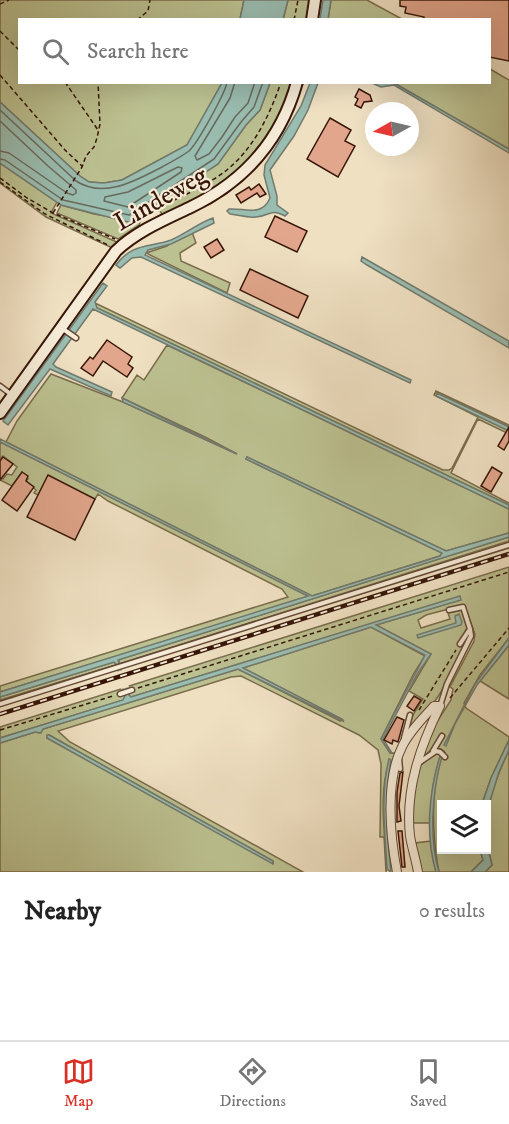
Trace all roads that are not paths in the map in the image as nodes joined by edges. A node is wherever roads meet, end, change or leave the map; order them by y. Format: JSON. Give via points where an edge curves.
{"nodes":[{"id":1,"x":315,"y":0,"type":"edge"},
{"id":2,"x":312,"y":18,"type":"edge"},
{"id":3,"x":296,"y":84,"type":"edge"},
{"id":4,"x":63,"y":330,"type":"junction"},
{"id":5,"x":75,"y":337,"type":"dead end"},
{"id":6,"x":0,"y":386,"type":"edge"},
{"id":7,"x":12,"y":395,"type":"junction"},
{"id":8,"x":0,"y":413,"type":"edge"},
{"id":9,"x":509,"y":545,"type":"edge"},
{"id":10,"x":449,"y":610,"type":"dead end"},
{"id":11,"x":470,"y":629,"type":"junction"},
{"id":12,"x":460,"y":644,"type":"road end"},
{"id":13,"x":132,"y":690,"type":"road end"},
{"id":14,"x":120,"y":694,"type":"road end"},
{"id":15,"x":0,"y":704,"type":"edge"},
{"id":16,"x":440,"y":706,"type":"junction"},
{"id":17,"x":410,"y":719,"type":"road end"},
{"id":18,"x":442,"y":736,"type":"dead end"},
{"id":19,"x":401,"y":750,"type":"junction"},
{"id":20,"x":433,"y":752,"type":"junction"},
{"id":21,"x":445,"y":757,"type":"dead end"},
{"id":22,"x":417,"y":762,"type":"junction"},
{"id":23,"x":400,"y":769,"type":"dead end"},
{"id":24,"x":397,"y":872,"type":"edge"},
{"id":25,"x":418,"y":872,"type":"edge"}],
"edges":[{"from":1,"to":2,"type":"main road"},
{"from":3,"to":4,"type":"main road","name":"Lindeweg","via":[[291,104],[263,154],[211,198],[117,246]]},
{"from":4,"to":5,"type":"lane"},
{"from":4,"to":7,"type":"main road","name":"Lindeweg"},
{"from":6,"to":7,"type":"lane"},
{"from":7,"to":8,"type":"main road","name":"Lindeweg"},
{"from":9,"to":15,"type":"lane"},
{"from":10,"to":11,"type":"lane","via":[[463,607]]},
{"from":11,"to":12,"type":"lane"},
{"from":11,"to":16,"type":"lane","via":[[470,639]]},
{"from":13,"to":14,"type":"lane"},
{"from":16,"to":19,"type":"street","via":[[434,706]]},
{"from":16,"to":22,"type":"street"},
{"from":17,"to":19,"type":"lane"},
{"from":18,"to":20,"type":"lane"},
{"from":19,"to":23,"type":"lane"},
{"from":19,"to":24,"type":"street","via":[[394,769],[391,803]]},
{"from":20,"to":21,"type":"lane"},
{"from":20,"to":22,"type":"lane"},
{"from":22,"to":25,"type":"street","via":[[411,789],[410,837]]}]}
